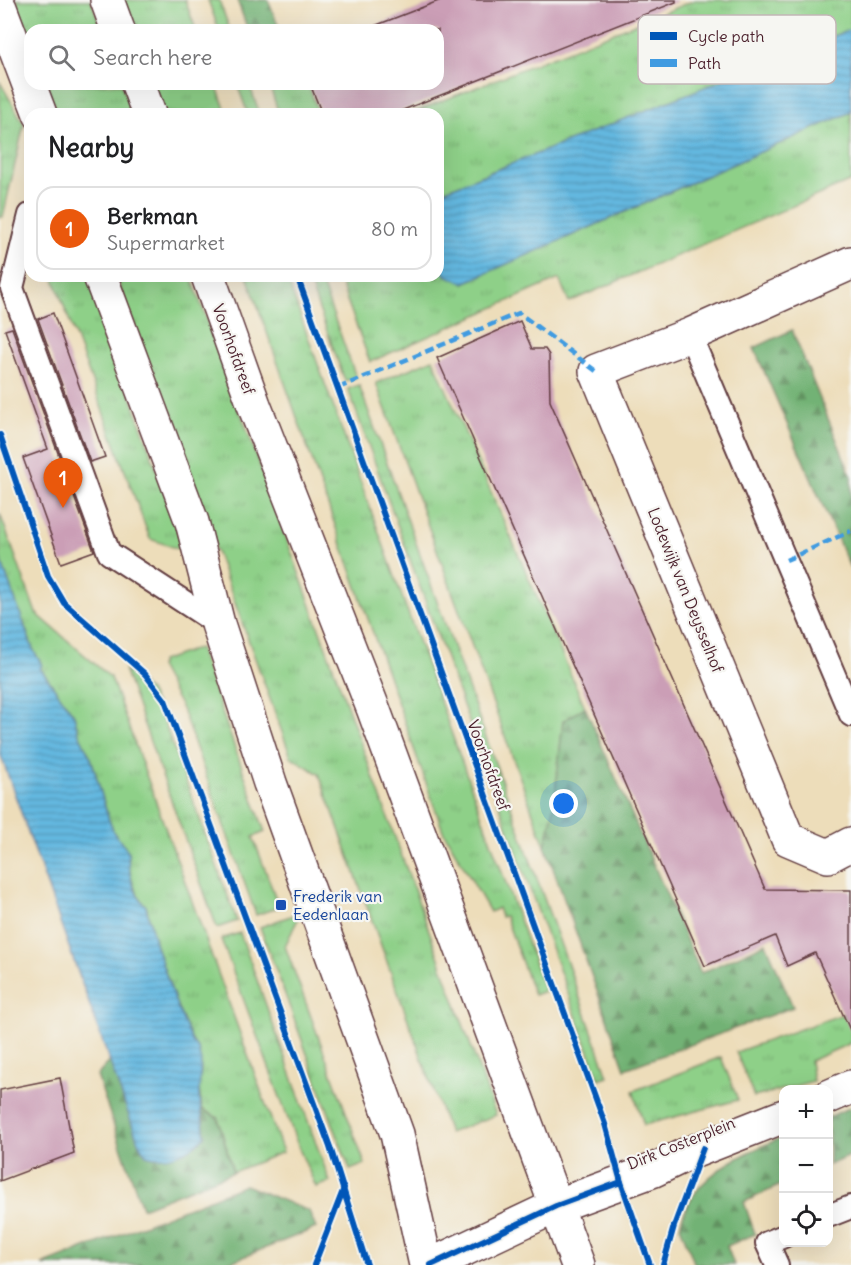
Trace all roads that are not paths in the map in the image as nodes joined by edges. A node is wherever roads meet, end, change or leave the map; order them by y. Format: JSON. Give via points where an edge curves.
{"nodes":[{"id":1,"x":107,"y":0,"type":"edge"},
{"id":2,"x":0,"y":8,"type":"edge"},
{"id":3,"x":116,"y":24,"type":"edge"},
{"id":4,"x":24,"y":72,"type":"edge"},
{"id":5,"x":31,"y":90,"type":"edge"},
{"id":6,"x":140,"y":90,"type":"edge"},
{"id":7,"x":38,"y":108,"type":"edge"},
{"id":8,"x":147,"y":108,"type":"edge"},
{"id":9,"x":24,"y":239,"type":"edge"},
{"id":10,"x":851,"y":263,"type":"edge"},
{"id":11,"x":102,"y":282,"type":"edge"},
{"id":12,"x":210,"y":282,"type":"edge"},
{"id":13,"x":690,"y":335,"type":"junction"},
{"id":14,"x":218,"y":624,"type":"junction"},
{"id":15,"x":851,"y":715,"type":"edge"},
{"id":16,"x":851,"y":844,"type":"edge"},
{"id":17,"x":851,"y":1087,"type":"edge"},
{"id":18,"x":833,"y":1095,"type":"edge"},
{"id":19,"x":779,"y":1118,"type":"edge"},
{"id":20,"x":556,"y":1206,"type":"junction"},
{"id":21,"x":851,"y":1207,"type":"edge"},
{"id":22,"x":833,"y":1214,"type":"edge"},
{"id":23,"x":779,"y":1238,"type":"edge"},
{"id":24,"x":428,"y":1265,"type":"edge"},
{"id":25,"x":578,"y":1265,"type":"edge"},
{"id":26,"x":777,"y":1265,"type":"edge"}],
"edges":[{"from":1,"to":3,"type":"street"},
{"from":2,"to":4,"type":"street"},
{"from":5,"to":7,"type":"street"},
{"from":6,"to":8,"type":"street"},
{"from":9,"to":14,"type":"lane","via":[[12,288],[109,553]]},
{"from":10,"to":13,"type":"street","name":"Lodewijk van Deysselhof"},
{"from":11,"to":14,"type":"street","via":[[192,522]]},
{"from":12,"to":20,"type":"street","name":"Voorhofdreef","via":[[373,708]]},
{"from":13,"to":15,"type":"lane"},
{"from":13,"to":16,"type":"street","name":"Lodewijk van Deysselhof","via":[[596,371],[788,839],[828,856]]},
{"from":14,"to":24,"type":"street","via":[[307,890],[397,1134]]},
{"from":17,"to":18,"type":"street"},
{"from":19,"to":20,"type":"street","name":"Dirk Costerplein"},
{"from":20,"to":24,"type":"street","name":"Dirk Costerplein"},
{"from":20,"to":25,"type":"street","name":"Voorhofdreef"},
{"from":21,"to":22,"type":"lane"},
{"from":23,"to":26,"type":"lane","via":[[767,1243]]}]}
